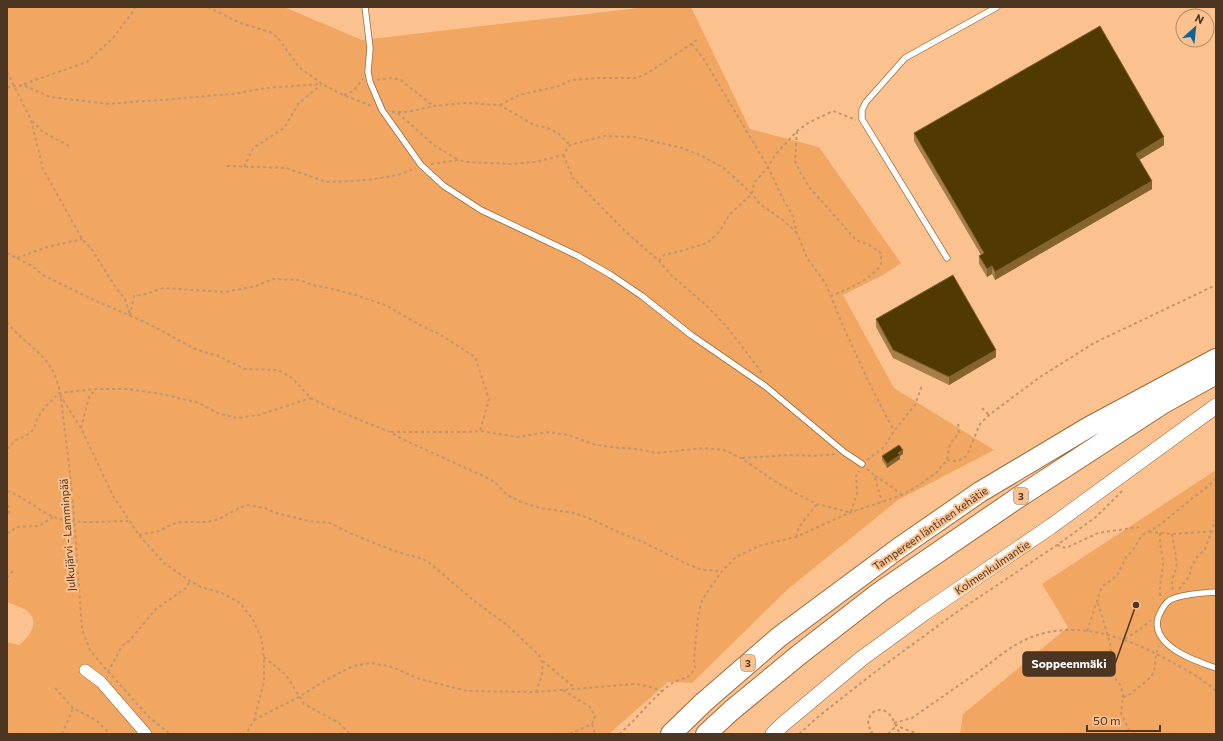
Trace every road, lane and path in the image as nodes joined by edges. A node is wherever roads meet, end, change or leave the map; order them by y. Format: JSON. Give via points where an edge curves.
{"nodes":[{"id":1,"x":135,"y":7,"type":"edge"},
{"id":2,"x":208,"y":7,"type":"edge"},
{"id":3,"x":365,"y":7,"type":"edge"},
{"id":4,"x":997,"y":7,"type":"edge"},
{"id":5,"x":697,"y":40,"type":"dead end"},
{"id":6,"x":692,"y":44,"type":"junction"},
{"id":7,"x":7,"y":72,"type":"edge"},
{"id":8,"x":368,"y":72,"type":"junction"},
{"id":9,"x":370,"y":82,"type":"junction"},
{"id":10,"x":322,"y":84,"type":"junction"},
{"id":11,"x":15,"y":85,"type":"junction"},
{"id":12,"x":23,"y":85,"type":"junction"},
{"id":13,"x":7,"y":87,"type":"edge"},
{"id":14,"x":342,"y":95,"type":"junction"},
{"id":15,"x":500,"y":105,"type":"junction"},
{"id":16,"x":433,"y":106,"type":"junction"},
{"id":17,"x":382,"y":110,"type":"junction"},
{"id":18,"x":398,"y":113,"type":"junction"},
{"id":19,"x":31,"y":120,"type":"junction"},
{"id":20,"x":864,"y":123,"type":"junction"},
{"id":21,"x":797,"y":131,"type":"junction"},
{"id":22,"x":570,"y":145,"type":"junction"},
{"id":23,"x":69,"y":146,"type":"dead end"},
{"id":24,"x":563,"y":156,"type":"junction"},
{"id":25,"x":458,"y":160,"type":"junction"},
{"id":26,"x":421,"y":165,"type":"junction"},
{"id":27,"x":227,"y":166,"type":"dead end"},
{"id":28,"x":244,"y":167,"type":"junction"},
{"id":29,"x":768,"y":167,"type":"junction"},
{"id":30,"x":752,"y":194,"type":"junction"},
{"id":31,"x":797,"y":233,"type":"junction"},
{"id":32,"x":82,"y":239,"type":"junction"},
{"id":33,"x":8,"y":254,"type":"edge"},
{"id":34,"x":17,"y":258,"type":"junction"},
{"id":35,"x":947,"y":258,"type":"dead end"},
{"id":36,"x":659,"y":261,"type":"junction"},
{"id":37,"x":1216,"y":285,"type":"edge"},
{"id":38,"x":830,"y":296,"type":"junction"},
{"id":39,"x":130,"y":316,"type":"junction"},
{"id":40,"x":7,"y":322,"type":"edge"},
{"id":41,"x":1216,"y":358,"type":"edge"},
{"id":42,"x":1216,"y":374,"type":"edge"},
{"id":43,"x":922,"y":385,"type":"dead end"},
{"id":44,"x":765,"y":386,"type":"junction"},
{"id":45,"x":96,"y":389,"type":"junction"},
{"id":46,"x":59,"y":393,"type":"junction"},
{"id":47,"x":311,"y":398,"type":"junction"},
{"id":48,"x":1216,"y":406,"type":"edge"},
{"id":49,"x":982,"y":408,"type":"dead end"},
{"id":50,"x":989,"y":415,"type":"junction"},
{"id":51,"x":958,"y":421,"type":"dead end"},
{"id":52,"x":81,"y":428,"type":"junction"},
{"id":53,"x":480,"y":431,"type":"junction"},
{"id":54,"x":894,"y":431,"type":"junction"},
{"id":55,"x":390,"y":432,"type":"junction"},
{"id":56,"x":7,"y":449,"type":"edge"},
{"id":57,"x":844,"y":452,"type":"junction"},
{"id":58,"x":741,"y":458,"type":"junction"},
{"id":59,"x":947,"y":460,"type":"junction"},
{"id":60,"x":862,"y":464,"type":"junction"},
{"id":61,"x":874,"y":475,"type":"junction"},
{"id":62,"x":1216,"y":478,"type":"edge"},
{"id":63,"x":1214,"y":482,"type":"edge"},
{"id":64,"x":1124,"y":489,"type":"dead end"},
{"id":65,"x":7,"y":491,"type":"edge"},
{"id":66,"x":902,"y":495,"type":"junction"},
{"id":67,"x":7,"y":499,"type":"edge"},
{"id":68,"x":882,"y":502,"type":"junction"},
{"id":69,"x":817,"y":504,"type":"junction"},
{"id":70,"x":851,"y":512,"type":"junction"},
{"id":71,"x":7,"y":517,"type":"edge"},
{"id":72,"x":54,"y":517,"type":"junction"},
{"id":73,"x":1216,"y":519,"type":"edge"},
{"id":74,"x":129,"y":521,"type":"junction"},
{"id":75,"x":74,"y":522,"type":"junction"},
{"id":76,"x":1139,"y":527,"type":"dead end"},
{"id":77,"x":1216,"y":531,"type":"edge"},
{"id":78,"x":1149,"y":532,"type":"junction"},
{"id":79,"x":1210,"y":532,"type":"junction"},
{"id":80,"x":7,"y":533,"type":"edge"},
{"id":81,"x":1160,"y":534,"type":"junction"},
{"id":82,"x":1172,"y":534,"type":"junction"},
{"id":83,"x":139,"y":535,"type":"junction"},
{"id":84,"x":796,"y":537,"type":"junction"},
{"id":85,"x":1057,"y":545,"type":"junction"},
{"id":86,"x":13,"y":571,"type":"dead end"},
{"id":87,"x":722,"y":571,"type":"junction"},
{"id":88,"x":7,"y":578,"type":"edge"},
{"id":89,"x":190,"y":581,"type":"junction"},
{"id":90,"x":1216,"y":592,"type":"edge"},
{"id":91,"x":1098,"y":603,"type":"junction"},
{"id":92,"x":1165,"y":606,"type":"junction"},
{"id":93,"x":1159,"y":613,"type":"junction"},
{"id":94,"x":1087,"y":632,"type":"junction"},
{"id":95,"x":1107,"y":634,"type":"junction"},
{"id":96,"x":1124,"y":639,"type":"junction"},
{"id":97,"x":1157,"y":653,"type":"junction"},
{"id":98,"x":264,"y":657,"type":"junction"},
{"id":99,"x":542,"y":661,"type":"junction"},
{"id":100,"x":1216,"y":668,"type":"edge"},
{"id":101,"x":85,"y":670,"type":"dead end"},
{"id":102,"x":108,"y":672,"type":"junction"},
{"id":103,"x":55,"y":688,"type":"dead end"},
{"id":104,"x":576,"y":688,"type":"junction"},
{"id":105,"x":562,"y":689,"type":"junction"},
{"id":106,"x":662,"y":691,"type":"junction"},
{"id":107,"x":1216,"y":691,"type":"edge"},
{"id":108,"x":536,"y":692,"type":"junction"},
{"id":109,"x":299,"y":697,"type":"junction"},
{"id":110,"x":1123,"y":697,"type":"junction"},
{"id":111,"x":73,"y":708,"type":"junction"},
{"id":112,"x":254,"y":720,"type":"junction"},
{"id":113,"x":894,"y":723,"type":"junction"},
{"id":114,"x":592,"y":724,"type":"junction"},
{"id":115,"x":871,"y":733,"type":"edge"},
{"id":116,"x":62,"y":734,"type":"edge"},
{"id":117,"x":110,"y":734,"type":"edge"},
{"id":118,"x":146,"y":734,"type":"edge"},
{"id":119,"x":170,"y":734,"type":"edge"},
{"id":120,"x":246,"y":734,"type":"edge"},
{"id":121,"x":350,"y":734,"type":"edge"},
{"id":122,"x":569,"y":734,"type":"edge"},
{"id":123,"x":595,"y":734,"type":"edge"},
{"id":124,"x":619,"y":734,"type":"edge"},
{"id":125,"x":671,"y":734,"type":"edge"},
{"id":126,"x":706,"y":734,"type":"edge"},
{"id":127,"x":773,"y":734,"type":"edge"},
{"id":128,"x":799,"y":734,"type":"edge"},
{"id":129,"x":875,"y":734,"type":"edge"},
{"id":130,"x":888,"y":734,"type":"edge"},
{"id":131,"x":900,"y":734,"type":"edge"},
{"id":132,"x":918,"y":734,"type":"edge"},
{"id":133,"x":1135,"y":734,"type":"edge"}],
"edges":[{"from":1,"to":12,"type":"path","via":[[113,38],[87,62]]},
{"from":2,"to":10,"type":"path","via":[[240,23],[270,32],[278,38],[299,68]]},
{"from":3,"to":8,"type":"lane","via":[[370,48]]},
{"from":4,"to":20,"type":"lane","via":[[906,58],[866,102],[862,110]]},
{"from":5,"to":6,"type":"path"},
{"from":6,"to":15,"type":"path","via":[[637,78],[571,80],[559,86],[519,95]]},
{"from":6,"to":29,"type":"path"},
{"from":7,"to":11,"type":"path"},
{"from":8,"to":9,"type":"lane"},
{"from":8,"to":14,"type":"path","via":[[353,92]]},
{"from":9,"to":16,"type":"path","via":[[390,78],[401,80]]},
{"from":9,"to":17,"type":"lane"},
{"from":10,"to":12,"type":"path","via":[[109,104],[50,97]]},
{"from":10,"to":14,"type":"path"},
{"from":10,"to":28,"type":"path","via":[[299,102],[284,128],[253,148]]},
{"from":11,"to":12,"type":"path"},
{"from":11,"to":13,"type":"path"},
{"from":11,"to":19,"type":"path"},
{"from":14,"to":17,"type":"path"},
{"from":15,"to":16,"type":"path","via":[[466,103]]},
{"from":15,"to":22,"type":"path","via":[[534,125],[559,134]]},
{"from":16,"to":18,"type":"path"},
{"from":17,"to":18,"type":"path"},
{"from":17,"to":26,"type":"lane"},
{"from":18,"to":25,"type":"path","via":[[435,146]]},
{"from":19,"to":23,"type":"path","via":[[43,132]]},
{"from":19,"to":32,"type":"path","via":[[43,169]]},
{"from":20,"to":21,"type":"path","via":[[833,111]]},
{"from":20,"to":35,"type":"lane"},
{"from":21,"to":29,"type":"path","via":[[775,155]]},
{"from":21,"to":38,"type":"path","via":[[795,161],[810,188],[856,240],[872,246],[880,253],[882,265],[875,272],[861,282]]},
{"from":22,"to":24,"type":"path"},
{"from":22,"to":30,"type":"path","via":[[604,136],[634,136],[662,142],[688,150],[724,168]]},
{"from":24,"to":25,"type":"path","via":[[511,164]]},
{"from":24,"to":36,"type":"path","via":[[573,178],[616,223]]},
{"from":25,"to":26,"type":"path"},
{"from":26,"to":28,"type":"path","via":[[398,175],[368,180],[327,182],[286,168]]},
{"from":26,"to":44,"type":"lane","via":[[444,186],[481,210],[611,275]]},
{"from":27,"to":28,"type":"path"},
{"from":29,"to":30,"type":"path","via":[[754,183]]},
{"from":29,"to":31,"type":"path","via":[[792,214]]},
{"from":30,"to":31,"type":"path","via":[[761,205]]},
{"from":30,"to":36,"type":"path","via":[[730,214],[719,232],[707,243],[664,255]]},
{"from":31,"to":38,"type":"path","via":[[807,258],[826,284]]},
{"from":32,"to":34,"type":"path","via":[[47,247]]},
{"from":32,"to":39,"type":"path","via":[[91,248],[125,299]]},
{"from":33,"to":34,"type":"path"},
{"from":34,"to":39,"type":"path","via":[[43,275]]},
{"from":36,"to":44,"type":"path","via":[[727,327],[760,370]]},
{"from":37,"to":50,"type":"path","via":[[1094,344],[1040,377]]},
{"from":38,"to":54,"type":"path"},
{"from":39,"to":47,"type":"path","via":[[195,349],[218,356],[245,369],[278,370],[292,378]]},
{"from":39,"to":53,"type":"path","via":[[134,296],[163,288],[225,292],[256,286],[273,279],[300,280],[359,296],[387,306],[475,357],[489,398]]},
{"from":40,"to":46,"type":"path","name":"Julkujärvi - Lamminpää","via":[[42,356],[54,373]]},
{"from":41,"to":125,"type":"highway","name":"Tampereen läntinen kehätie","number":"3","via":[[980,492],[779,637]]},
{"from":42,"to":126,"type":"highway","number":"3","via":[[1162,404],[880,592],[737,705]]},
{"from":43,"to":54,"type":"path","via":[[915,404]]},
{"from":44,"to":57,"type":"lane"},
{"from":45,"to":46,"type":"path"},
{"from":45,"to":47,"type":"path","via":[[128,389],[162,394],[199,403],[217,413],[237,418],[259,415]]},
{"from":45,"to":52,"type":"path","via":[[89,397]]},
{"from":46,"to":52,"type":"path"},
{"from":46,"to":56,"type":"path","via":[[44,408],[33,430]]},
{"from":46,"to":75,"type":"path","name":"Julkujärvi - Lamminpää","via":[[71,476]]},
{"from":47,"to":55,"type":"path"},
{"from":48,"to":127,"type":"street","name":"Kolmenkulmantie","via":[[1050,527],[924,613],[861,660]]},
{"from":49,"to":50,"type":"path"},
{"from":50,"to":59,"type":"path","via":[[980,424],[967,455],[963,459]]},
{"from":51,"to":59,"type":"path","via":[[959,433],[950,444]]},
{"from":52,"to":74,"type":"path","via":[[113,496]]},
{"from":53,"to":55,"type":"path"},
{"from":53,"to":58,"type":"path","via":[[517,436],[548,432],[593,444],[656,453],[704,448],[724,450]]},
{"from":54,"to":60,"type":"path","via":[[884,447]]},
{"from":55,"to":87,"type":"path","via":[[482,474],[495,482],[508,496],[522,502],[540,508],[574,513],[702,570]]},
{"from":57,"to":58,"type":"path","via":[[830,456]]},
{"from":57,"to":60,"type":"lane"},
{"from":58,"to":69,"type":"path","via":[[779,484]]},
{"from":59,"to":66,"type":"path","via":[[936,473]]},
{"from":60,"to":61,"type":"path"},
{"from":60,"to":70,"type":"path","via":[[856,476],[857,493]]},
{"from":61,"to":66,"type":"path"},
{"from":61,"to":68,"type":"path"},
{"from":62,"to":63,"type":"path"},
{"from":63,"to":78,"type":"path"},
{"from":64,"to":85,"type":"path","via":[[1096,517]]},
{"from":65,"to":72,"type":"path"},
{"from":66,"to":68,"type":"path"},
{"from":67,"to":71,"type":"path"},
{"from":68,"to":70,"type":"path"},
{"from":69,"to":70,"type":"path"},
{"from":69,"to":84,"type":"path","via":[[799,527]]},
{"from":70,"to":84,"type":"path"},
{"from":72,"to":75,"type":"path"},
{"from":72,"to":80,"type":"path","via":[[39,526],[16,527]]},
{"from":73,"to":79,"type":"path"},
{"from":74,"to":75,"type":"path"},
{"from":74,"to":83,"type":"path"},
{"from":75,"to":102,"type":"path","name":"Julkujärvi - Lamminpää","via":[[82,629],[90,650]]},
{"from":76,"to":85,"type":"path","via":[[1098,533],[1066,548]]},
{"from":77,"to":79,"type":"path"},
{"from":78,"to":81,"type":"path"},
{"from":78,"to":91,"type":"path","via":[[1142,535],[1126,557],[1117,576],[1101,589]]},
{"from":79,"to":82,"type":"path"},
{"from":79,"to":82,"type":"path","via":[[1188,578],[1172,597],[1176,563]]},
{"from":81,"to":82,"type":"path"},
{"from":81,"to":92,"type":"path","via":[[1163,564],[1159,594]]},
{"from":83,"to":89,"type":"path","via":[[164,563]]},
{"from":83,"to":99,"type":"path","via":[[159,532],[181,522],[208,522],[219,519],[247,505],[309,521],[330,523],[394,551],[423,559],[507,625],[539,655]]},
{"from":84,"to":87,"type":"path","via":[[758,546],[736,557]]},
{"from":85,"to":128,"type":"path","via":[[875,672]]},
{"from":86,"to":88,"type":"path"},
{"from":87,"to":106,"type":"path","via":[[702,600],[698,617],[695,668],[691,675]]},
{"from":89,"to":98,"type":"path","via":[[240,603],[252,618],[261,637]]},
{"from":89,"to":102,"type":"path","via":[[186,588],[156,609],[122,646]]},
{"from":90,"to":92,"type":"lane","via":[[1170,600]]},
{"from":91,"to":94,"type":"path","via":[[1093,610]]},
{"from":91,"to":95,"type":"path"},
{"from":92,"to":93,"type":"lane"},
{"from":93,"to":96,"type":"path"},
{"from":93,"to":100,"type":"lane","via":[[1156,625],[1163,640],[1179,652]]},
{"from":94,"to":95,"type":"path"},
{"from":94,"to":113,"type":"path","via":[[1049,632],[1025,640],[912,718]]},
{"from":95,"to":96,"type":"path"},
{"from":95,"to":110,"type":"path","via":[[1113,676],[1121,686]]},
{"from":96,"to":97,"type":"path"},
{"from":97,"to":107,"type":"path","via":[[1206,681]]},
{"from":97,"to":110,"type":"path","via":[[1154,673],[1146,683],[1129,696]]},
{"from":98,"to":109,"type":"path","via":[[286,675]]},
{"from":98,"to":112,"type":"path","via":[[264,682]]},
{"from":99,"to":104,"type":"path"},
{"from":99,"to":108,"type":"path","via":[[543,670]]},
{"from":101,"to":118,"type":"street","via":[[101,682]]},
{"from":102,"to":119,"type":"path","name":"Julkujärvi - Lamminpää","via":[[149,717]]},
{"from":103,"to":111,"type":"path"},
{"from":104,"to":105,"type":"path"},
{"from":104,"to":106,"type":"path","via":[[635,684]]},
{"from":105,"to":108,"type":"path"},
{"from":105,"to":114,"type":"path","via":[[590,707],[595,716]]},
{"from":106,"to":124,"type":"path"},
{"from":108,"to":109,"type":"path","via":[[467,691],[420,679],[389,666],[370,663],[353,666]]},
{"from":109,"to":112,"type":"path"},
{"from":109,"to":121,"type":"path","via":[[304,704],[339,724]]},
{"from":110,"to":133,"type":"path","via":[[1122,718],[1129,730]]},
{"from":111,"to":116,"type":"path"},
{"from":111,"to":117,"type":"path","via":[[96,720]]},
{"from":112,"to":120,"type":"path"},
{"from":113,"to":115,"type":"path","via":[[887,712],[876,711],[868,720]]},
{"from":113,"to":130,"type":"path","via":[[894,728]]},
{"from":113,"to":131,"type":"path"},
{"from":113,"to":132,"type":"path"},
{"from":114,"to":122,"type":"path"},
{"from":114,"to":123,"type":"path"},
{"from":115,"to":129,"type":"path"}]}
